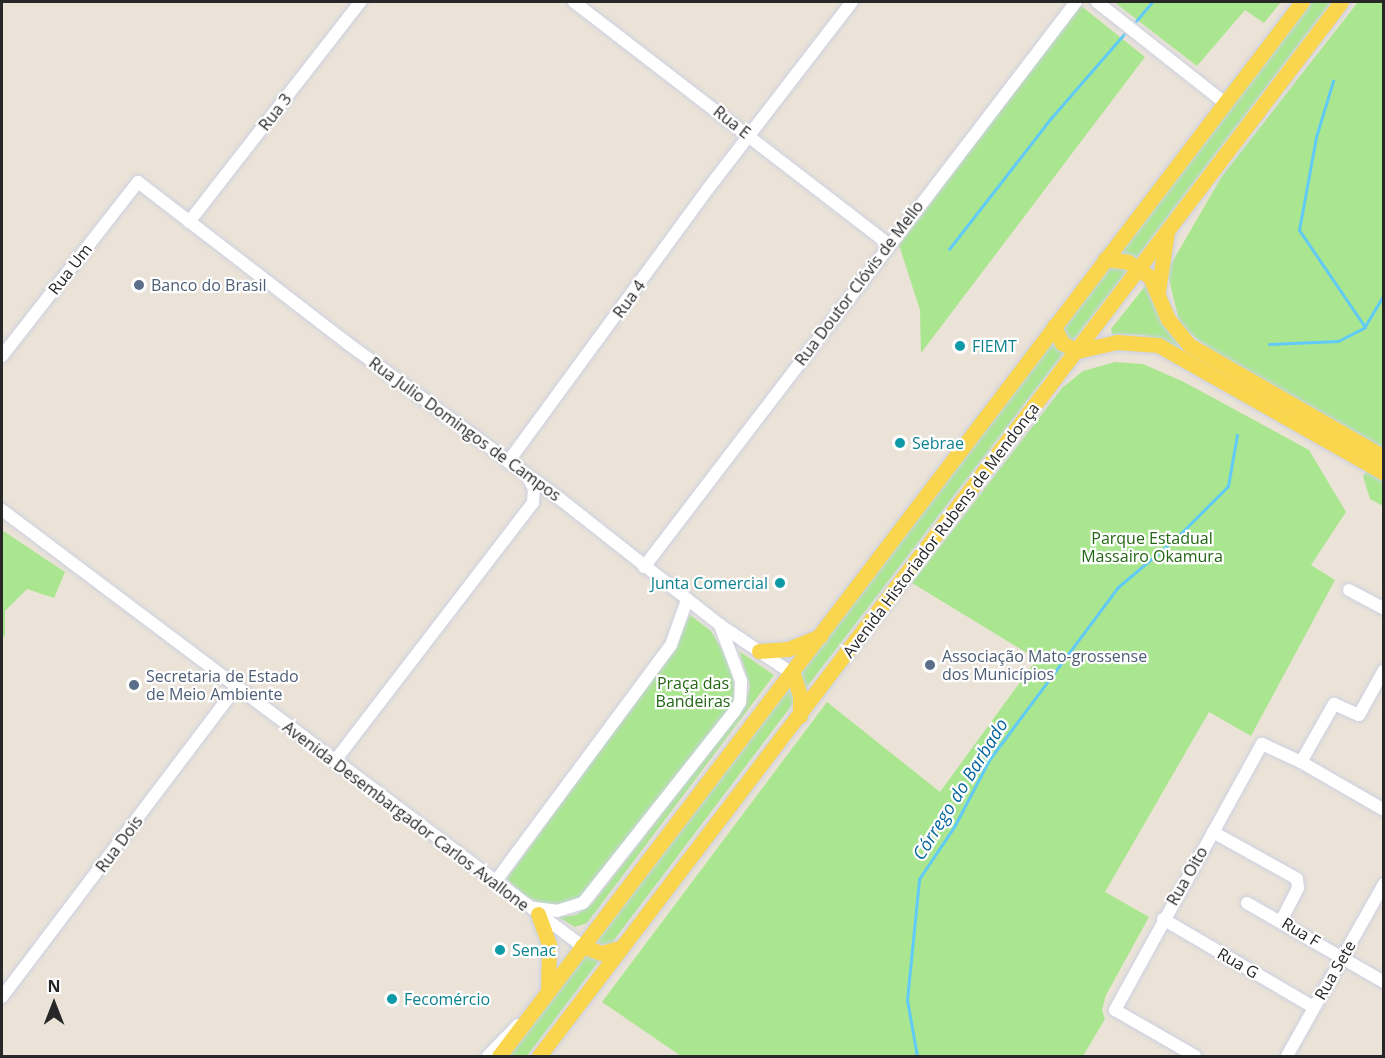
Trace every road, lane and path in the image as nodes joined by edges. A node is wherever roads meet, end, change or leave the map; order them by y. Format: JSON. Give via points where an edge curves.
{"nodes":[{"id":1,"x":360,"y":2,"type":"edge"},
{"id":2,"x":574,"y":2,"type":"edge"},
{"id":3,"x":852,"y":2,"type":"edge"},
{"id":4,"x":1076,"y":2,"type":"edge"},
{"id":5,"x":1097,"y":2,"type":"edge"},
{"id":6,"x":1302,"y":2,"type":"edge"},
{"id":7,"x":1341,"y":2,"type":"edge"},
{"id":8,"x":1225,"y":103,"type":"junction"},
{"id":9,"x":749,"y":136,"type":"junction"},
{"id":10,"x":138,"y":182,"type":"joint"},
{"id":11,"x":189,"y":222,"type":"junction"},
{"id":12,"x":1167,"y":231,"type":"junction"},
{"id":13,"x":888,"y":244,"type":"junction"},
{"id":14,"x":1105,"y":259,"type":"junction"},
{"id":15,"x":1138,"y":267,"type":"junction"},
{"id":16,"x":1158,"y":291,"type":"junction"},
{"id":17,"x":1054,"y":326,"type":"junction"},
{"id":18,"x":1077,"y":351,"type":"junction"},
{"id":19,"x":2,"y":356,"type":"edge"},
{"id":20,"x":1286,"y":408,"type":"junction"},
{"id":21,"x":1383,"y":457,"type":"edge"},
{"id":22,"x":508,"y":462,"type":"junction"},
{"id":23,"x":1383,"y":473,"type":"edge"},
{"id":24,"x":527,"y":476,"type":"junction"},
{"id":25,"x":560,"y":499,"type":"junction"},
{"id":26,"x":532,"y":503,"type":"junction"},
{"id":27,"x":2,"y":510,"type":"edge"},
{"id":28,"x":644,"y":567,"type":"junction"},
{"id":29,"x":1349,"y":590,"type":"dead end"},
{"id":30,"x":687,"y":600,"type":"junction"},
{"id":31,"x":1383,"y":609,"type":"edge"},
{"id":32,"x":720,"y":625,"type":"junction"},
{"id":33,"x":823,"y":635,"type":"junction"},
{"id":34,"x":759,"y":651,"type":"junction"},
{"id":35,"x":1383,"y":670,"type":"edge"},
{"id":36,"x":793,"y":674,"type":"junction"},
{"id":37,"x":235,"y":689,"type":"junction"},
{"id":38,"x":800,"y":716,"type":"junction"},
{"id":39,"x":334,"y":762,"type":"junction"},
{"id":40,"x":1301,"y":762,"type":"junction"},
{"id":41,"x":1383,"y":810,"type":"edge"},
{"id":42,"x":1213,"y":832,"type":"junction"},
{"id":43,"x":495,"y":882,"type":"junction"},
{"id":44,"x":1383,"y":884,"type":"edge"},
{"id":45,"x":1247,"y":903,"type":"dead end"},
{"id":46,"x":533,"y":910,"type":"junction"},
{"id":47,"x":1163,"y":919,"type":"junction"},
{"id":48,"x":1282,"y":920,"type":"junction"},
{"id":49,"x":582,"y":946,"type":"junction"},
{"id":50,"x":620,"y":948,"type":"junction"},
{"id":51,"x":1342,"y":957,"type":"junction"},
{"id":52,"x":1383,"y":982,"type":"edge"},
{"id":53,"x":548,"y":991,"type":"junction"},
{"id":54,"x":2,"y":997,"type":"edge"},
{"id":55,"x":1313,"y":1007,"type":"junction"},
{"id":56,"x":526,"y":1018,"type":"junction"},
{"id":57,"x":488,"y":1056,"type":"edge"},
{"id":58,"x":499,"y":1056,"type":"edge"},
{"id":59,"x":539,"y":1056,"type":"edge"},
{"id":60,"x":1195,"y":1056,"type":"edge"},
{"id":61,"x":1287,"y":1056,"type":"edge"}],
"edges":[{"from":1,"to":11,"type":"street","name":"Rua 3"},
{"from":2,"to":9,"type":"street","name":"Rua E"},
{"from":3,"to":9,"type":"street","name":"Rua 4"},
{"from":4,"to":13,"type":"street","name":"Rua Doutor Clóvis de Mello"},
{"from":5,"to":8,"type":"street"},
{"from":6,"to":8,"type":"main road","name":"Avenida Historiador Rubens de Mendonça"},
{"from":7,"to":12,"type":"main road","name":"Avenida Historiador Rubens de Mendonça"},
{"from":8,"to":14,"type":"main road","name":"Avenida Historiador Rubens de Mendonça"},
{"from":9,"to":13,"type":"street","name":"Rua E"},
{"from":9,"to":22,"type":"street","name":"Rua 4"},
{"from":10,"to":11,"type":"street","name":"Rua Julio Domingos de Campos"},
{"from":10,"to":19,"type":"street","name":"Rua Um"},
{"from":11,"to":22,"type":"street","name":"Rua Julio Domingos de Campos"},
{"from":12,"to":15,"type":"main road","name":"Avenida Historiador Rubens de Mendonça"},
{"from":12,"to":16,"type":"main road"},
{"from":13,"to":28,"type":"street","name":"Rua Doutor Clóvis de Mello"},
{"from":14,"to":15,"type":"main road"},
{"from":14,"to":17,"type":"main road","name":"Avenida Historiador Rubens de Mendonça"},
{"from":15,"to":16,"type":"main road"},
{"from":15,"to":18,"type":"main road","name":"Avenida Historiador Rubens de Mendonça"},
{"from":16,"to":20,"type":"main road","via":[[1168,319],[1189,345]]},
{"from":17,"to":18,"type":"main road","via":[[1062,343]]},
{"from":17,"to":33,"type":"main road","name":"Avenida Historiador Rubens de Mendonça"},
{"from":18,"to":20,"type":"main road","via":[[1117,342],[1158,345]]},
{"from":18,"to":38,"type":"main road","name":"Avenida Historiador Rubens de Mendonça"},
{"from":20,"to":21,"type":"main road"},
{"from":20,"to":23,"type":"main road"},
{"from":22,"to":24,"type":"street","name":"Rua Julio Domingos de Campos"},
{"from":24,"to":25,"type":"street","name":"Rua Julio Domingos de Campos"},
{"from":24,"to":26,"type":"street","via":[[534,489]]},
{"from":25,"to":26,"type":"street"},
{"from":25,"to":28,"type":"street","name":"Rua Julio Domingos de Campos"},
{"from":26,"to":39,"type":"street"},
{"from":27,"to":37,"type":"street","name":"Avenida Desembargador Carlos Avallone"},
{"from":28,"to":30,"type":"street","name":"Rua Julio Domingos de Campos"},
{"from":29,"to":31,"type":"street"},
{"from":30,"to":32,"type":"street","name":"Rua Julio Domingos de Campos"},
{"from":30,"to":43,"type":"street","via":[[671,645]]},
{"from":32,"to":34,"type":"street","name":"Rua Julio Domingos de Campos"},
{"from":32,"to":46,"type":"street","via":[[741,681],[740,702],[734,712],[583,903],[556,911]]},
{"from":33,"to":34,"type":"main road","via":[[788,649]]},
{"from":33,"to":36,"type":"main road","name":"Avenida Historiador Rubens de Mendonça"},
{"from":34,"to":36,"type":"street","name":"Rua Julio Domingos de Campos"},
{"from":35,"to":40,"type":"street","via":[[1359,715],[1334,704]]},
{"from":36,"to":38,"type":"main road"},
{"from":36,"to":49,"type":"main road","name":"Avenida Historiador Rubens de Mendonça"},
{"from":37,"to":39,"type":"street","name":"Avenida Desembargador Carlos Avallone"},
{"from":37,"to":54,"type":"street","name":"Rua Dois"},
{"from":38,"to":50,"type":"main road","name":"Avenida Historiador Rubens de Mendonça"},
{"from":39,"to":43,"type":"street","name":"Avenida Desembargador Carlos Avallone"},
{"from":40,"to":41,"type":"street"},
{"from":40,"to":42,"type":"street","name":"Rua Oito","via":[[1262,744]]},
{"from":42,"to":47,"type":"street","name":"Rua Oito"},
{"from":42,"to":48,"type":"street","via":[[1297,879],[1298,888]]},
{"from":43,"to":46,"type":"street","name":"Avenida Desembargador Carlos Avallone"},
{"from":44,"to":51,"type":"street","name":"Rua Sete"},
{"from":45,"to":48,"type":"street","name":"Rua F"},
{"from":46,"to":49,"type":"street","name":"Avenida Desembargador Carlos Avallone"},
{"from":46,"to":53,"type":"main road","via":[[549,945]]},
{"from":47,"to":55,"type":"street","name":"Rua G"},
{"from":47,"to":60,"type":"street","name":"Rua Oito","via":[[1115,1010]]},
{"from":48,"to":51,"type":"street","name":"Rua F"},
{"from":49,"to":50,"type":"main road","via":[[601,953]]},
{"from":49,"to":53,"type":"main road","name":"Avenida Historiador Rubens de Mendonça"},
{"from":50,"to":59,"type":"main road","name":"Avenida Historiador Rubens de Mendonça"},
{"from":51,"to":52,"type":"street","name":"Rua F"},
{"from":51,"to":55,"type":"street","name":"Rua Sete"},
{"from":53,"to":56,"type":"main road","name":"Avenida Historiador Rubens de Mendonça"},
{"from":55,"to":61,"type":"street","name":"Rua Sete"},
{"from":56,"to":57,"type":"street","name":"Avenida Historiador Rubens de Mendonça"},
{"from":56,"to":58,"type":"main road","name":"Avenida Historiador Rubens de Mendonça"}]}
